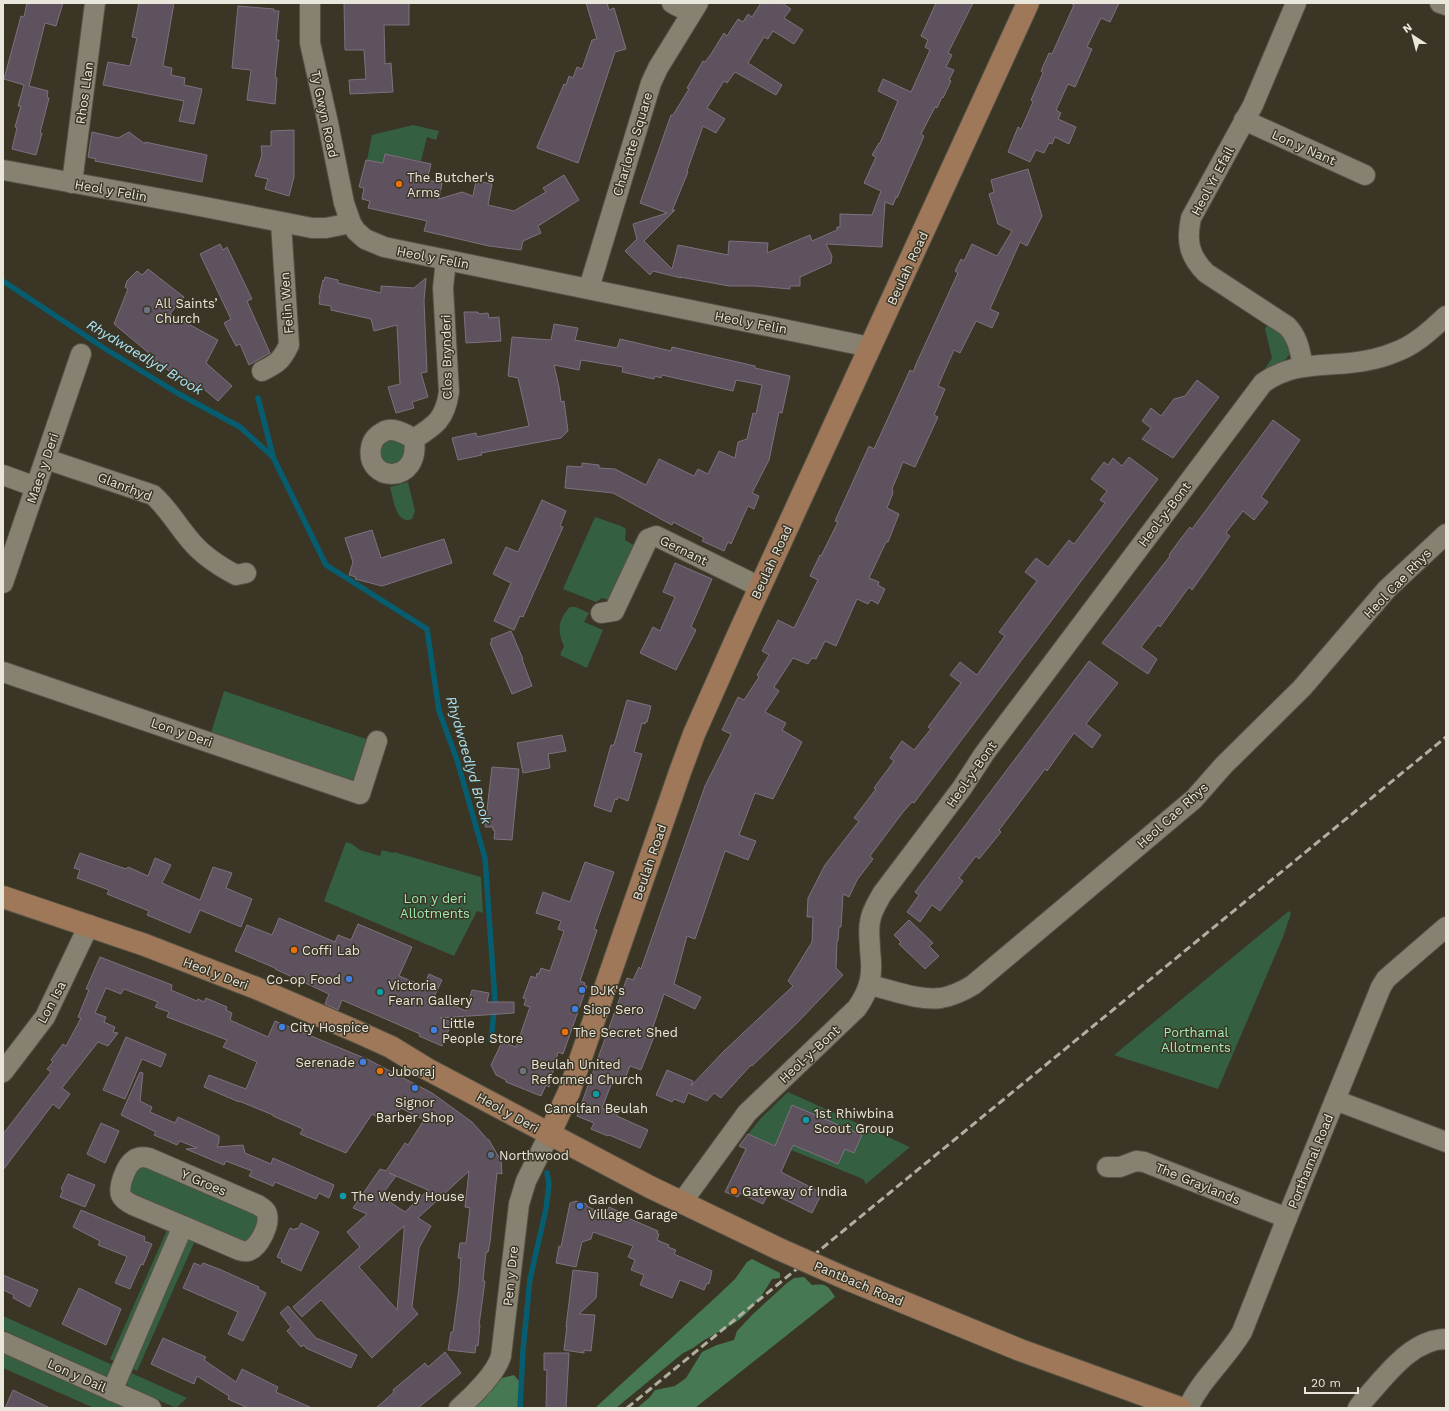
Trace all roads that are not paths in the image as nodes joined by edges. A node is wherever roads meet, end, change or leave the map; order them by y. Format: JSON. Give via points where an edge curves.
{"nodes":[{"id":1,"x":95,"y":3,"type":"edge"},
{"id":2,"x":310,"y":3,"type":"edge"},
{"id":3,"x":672,"y":3,"type":"edge"},
{"id":4,"x":1028,"y":3,"type":"edge"},
{"id":5,"x":1296,"y":3,"type":"edge"},
{"id":6,"x":1440,"y":3,"type":"edge"},
{"id":7,"x":1446,"y":5,"type":"edge"},
{"id":8,"x":696,"y":6,"type":"edge"},
{"id":9,"x":1244,"y":120,"type":"junction"},
{"id":10,"x":3,"y":170,"type":"edge"},
{"id":11,"x":1365,"y":175,"type":"dead end"},
{"id":12,"x":72,"y":183,"type":"junction"},
{"id":13,"x":281,"y":223,"type":"junction"},
{"id":14,"x":351,"y":223,"type":"junction"},
{"id":15,"x":446,"y":260,"type":"junction"},
{"id":16,"x":588,"y":288,"type":"junction"},
{"id":17,"x":1446,"y":316,"type":"edge"},
{"id":18,"x":870,"y":347,"type":"junction"},
{"id":19,"x":81,"y":354,"type":"dead end"},
{"id":20,"x":1303,"y":366,"type":"junction"},
{"id":21,"x":262,"y":371,"type":"dead end"},
{"id":22,"x":414,"y":439,"type":"dead end"},
{"id":23,"x":46,"y":458,"type":"junction"},
{"id":24,"x":3,"y":475,"type":"edge"},
{"id":25,"x":36,"y":487,"type":"junction"},
{"id":26,"x":1446,"y":534,"type":"edge"},
{"id":27,"x":246,"y":573,"type":"dead end"},
{"id":28,"x":3,"y":583,"type":"edge"},
{"id":29,"x":760,"y":587,"type":"junction"},
{"id":30,"x":601,"y":613,"type":"dead end"},
{"id":31,"x":3,"y":672,"type":"edge"},
{"id":32,"x":377,"y":741,"type":"dead end"},
{"id":33,"x":3,"y":897,"type":"edge"},
{"id":34,"x":89,"y":925,"type":"junction"},
{"id":35,"x":1446,"y":927,"type":"edge"},
{"id":36,"x":870,"y":985,"type":"junction"},
{"id":37,"x":3,"y":1072,"type":"edge"},
{"id":38,"x":1335,"y":1100,"type":"junction"},
{"id":39,"x":549,"y":1135,"type":"junction"},
{"id":40,"x":1446,"y":1142,"type":"edge"},
{"id":41,"x":1107,"y":1167,"type":"dead end"},
{"id":42,"x":682,"y":1202,"type":"junction"},
{"id":43,"x":1286,"y":1218,"type":"junction"},
{"id":44,"x":183,"y":1226,"type":"junction"},
{"id":45,"x":1446,"y":1339,"type":"edge"},
{"id":46,"x":3,"y":1342,"type":"edge"},
{"id":47,"x":112,"y":1391,"type":"junction"},
{"id":48,"x":151,"y":1408,"type":"edge"},
{"id":49,"x":459,"y":1408,"type":"edge"},
{"id":50,"x":1180,"y":1408,"type":"edge"},
{"id":51,"x":1188,"y":1408,"type":"edge"},
{"id":52,"x":1358,"y":1408,"type":"edge"}],
"edges":[{"from":1,"to":12,"type":"street","name":"Rhos Llan"},
{"from":2,"to":14,"type":"street","name":"Ty Gwyn Road","via":[[310,43],[344,203]]},
{"from":3,"to":8,"type":"street","name":"Charlotte Square","via":[[687,10]]},
{"from":4,"to":18,"type":"street","name":"Beulah Road"},
{"from":5,"to":9,"type":"street","name":"Heol Yr Efail","via":[[1253,105]]},
{"from":6,"to":7,"type":"street"},
{"from":8,"to":16,"type":"street","name":"Charlotte Square","via":[[651,84]]},
{"from":9,"to":11,"type":"street","name":"Lon y Nant"},
{"from":9,"to":20,"type":"street","name":"Heol Yr Efail","via":[[1191,218],[1188,241],[1194,259],[1206,273],[1293,332]]},
{"from":10,"to":12,"type":"street","name":"Heol y Felin"},
{"from":12,"to":13,"type":"street","name":"Heol y Felin","via":[[184,202]]},
{"from":13,"to":14,"type":"street","name":"Heol y Felin","via":[[312,228]]},
{"from":13,"to":21,"type":"street","name":"Felin Wen","via":[[289,345],[277,363]]},
{"from":14,"to":15,"type":"street","name":"Heol y Felin","via":[[356,231],[376,244]]},
{"from":15,"to":16,"type":"street","name":"Heol y Felin"},
{"from":15,"to":22,"type":"street","name":"Clos Brynderi","via":[[443,288],[447,404],[434,426]]},
{"from":16,"to":18,"type":"street","name":"Heol y Felin"},
{"from":17,"to":20,"type":"street","name":"Heol-y-Bont","via":[[1411,345],[1394,353],[1353,362]]},
{"from":18,"to":29,"type":"street","name":"Beulah Road"},
{"from":19,"to":23,"type":"street","name":"Maes y Deri"},
{"from":20,"to":36,"type":"street","name":"Heol-y-Bont","via":[[1275,375],[1263,383],[882,894],[873,909],[870,922]]},
{"from":23,"to":25,"type":"street","name":"Maes y Deri"},
{"from":23,"to":27,"type":"street","name":"Glanrhyd","via":[[153,495],[190,540],[216,564],[236,576]]},
{"from":24,"to":25,"type":"street"},
{"from":25,"to":28,"type":"street","name":"Maes y Deri"},
{"from":26,"to":36,"type":"street","name":"Heol Cae Rhys","via":[[1387,590],[1302,688],[1224,765],[1194,799],[973,985],[941,998],[928,998]]},
{"from":29,"to":30,"type":"street","name":"Gernant","via":[[656,536],[648,539],[614,611]]},
{"from":29,"to":39,"type":"street","name":"Beulah Road","via":[[692,740],[569,1092]]},
{"from":31,"to":32,"type":"street","name":"Lon y Deri","via":[[360,794]]},
{"from":33,"to":34,"type":"street","name":"Heol y Deri"},
{"from":34,"to":37,"type":"street","name":"Lon Isa","via":[[45,1017]]},
{"from":34,"to":39,"type":"street","name":"Heol y Deri","via":[[237,981],[391,1047],[427,1070]]},
{"from":35,"to":38,"type":"street","name":"Porthamal Road","via":[[1386,979]]},
{"from":36,"to":42,"type":"street","name":"Heol-y-Bont","via":[[857,1008],[747,1112]]},
{"from":38,"to":40,"type":"street"},
{"from":38,"to":43,"type":"street","name":"Porthamal Road"},
{"from":39,"to":42,"type":"street","name":"Pantbach Road"},
{"from":39,"to":49,"type":"street","name":"Pen y Dre","via":[[526,1181],[519,1204],[500,1360],[493,1373]]},
{"from":41,"to":43,"type":"street","name":"The Graylands","via":[[1120,1167],[1136,1161],[1148,1163]]},
{"from":42,"to":50,"type":"street","name":"Pantbach Road","bridge":true,"via":[[847,1279],[1020,1350]]},
{"from":43,"to":51,"type":"street","name":"Porthamal Road","via":[[1242,1332],[1234,1346],[1197,1390]]},
{"from":44,"to":44,"type":"street","name":"Y Groes","via":[[133,1206],[122,1196],[122,1181],[134,1160],[149,1158],[258,1205],[267,1213],[264,1234],[258,1243],[246,1252]]},
{"from":44,"to":47,"type":"street"},
{"from":45,"to":52,"type":"street","via":[[1427,1342],[1402,1359]]},
{"from":46,"to":47,"type":"street","name":"Lon y Dail"},
{"from":47,"to":48,"type":"street","name":"Lon y Dail"}]}
